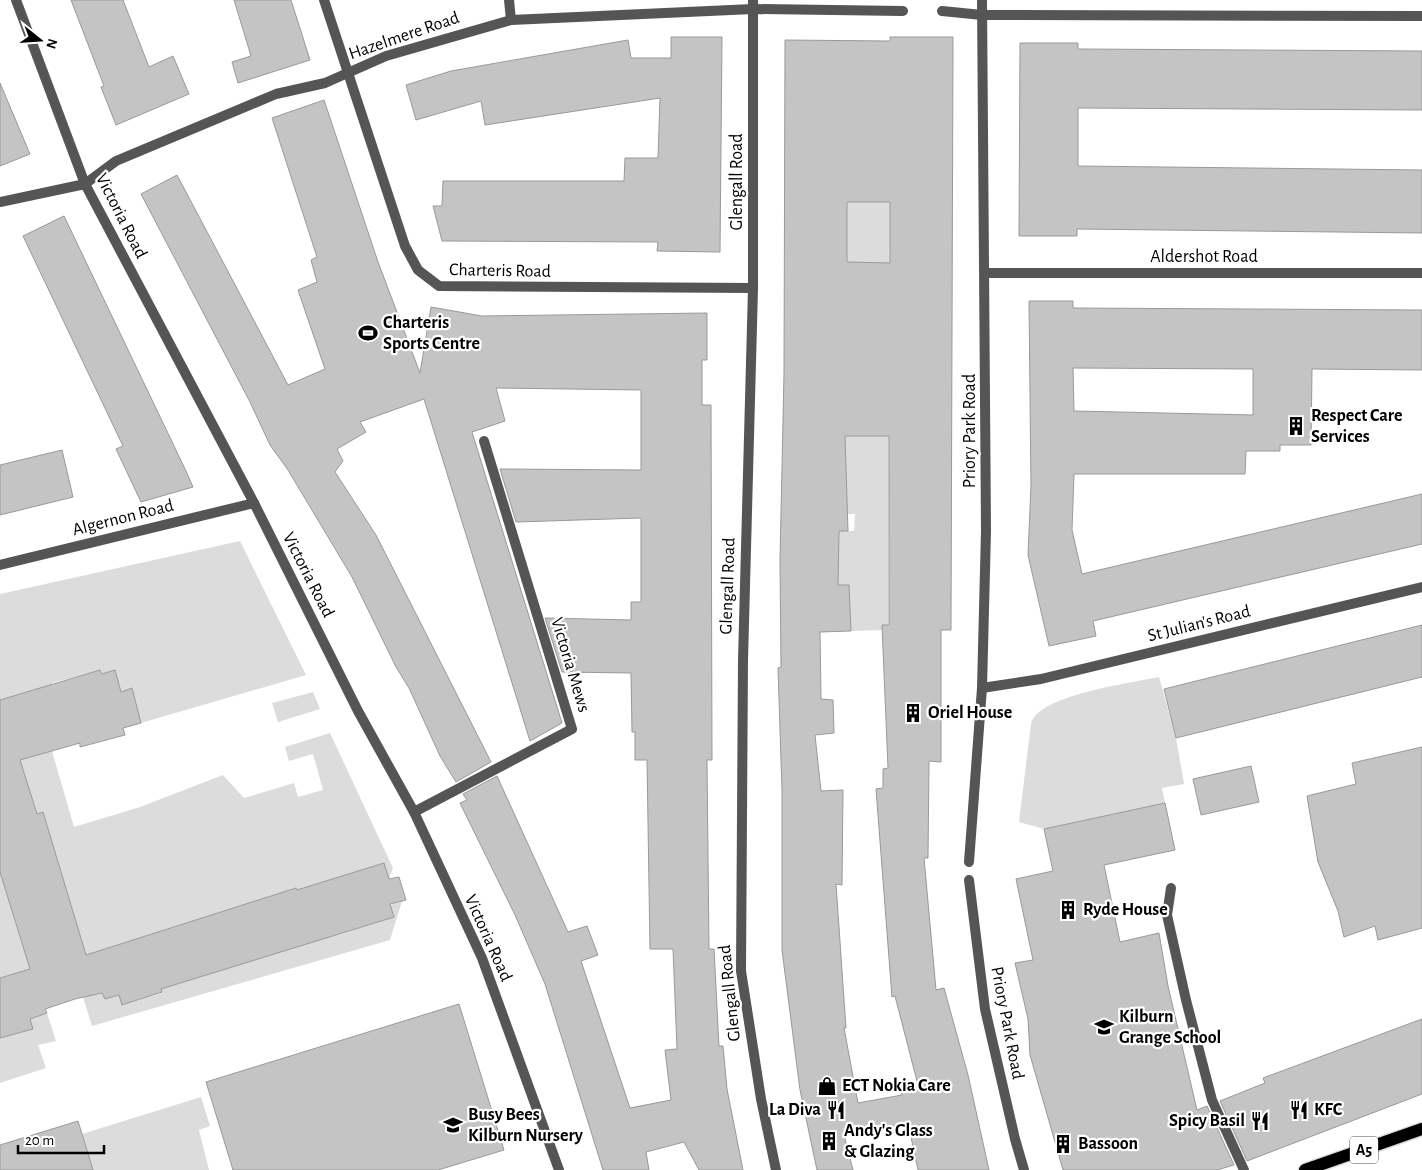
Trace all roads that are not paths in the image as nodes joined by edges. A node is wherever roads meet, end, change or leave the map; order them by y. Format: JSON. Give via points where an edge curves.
{"nodes":[{"id":1,"x":16,"y":0,"type":"edge"},
{"id":2,"x":324,"y":0,"type":"edge"},
{"id":3,"x":510,"y":0,"type":"edge"},
{"id":4,"x":982,"y":0,"type":"edge"},
{"id":5,"x":753,"y":4,"type":"edge"},
{"id":6,"x":903,"y":11,"type":"dead end"},
{"id":7,"x":942,"y":11,"type":"dead end"},
{"id":8,"x":982,"y":15,"type":"junction"},
{"id":9,"x":1422,"y":16,"type":"edge"},
{"id":10,"x":511,"y":20,"type":"junction"},
{"id":11,"x":348,"y":72,"type":"junction"},
{"id":12,"x":85,"y":184,"type":"junction"},
{"id":13,"x":0,"y":202,"type":"edge"},
{"id":14,"x":986,"y":273,"type":"junction"},
{"id":15,"x":1422,"y":273,"type":"edge"},
{"id":16,"x":753,"y":288,"type":"junction"},
{"id":17,"x":484,"y":441,"type":"dead end"},
{"id":18,"x":254,"y":503,"type":"junction"},
{"id":19,"x":0,"y":565,"type":"edge"},
{"id":20,"x":1422,"y":587,"type":"edge"},
{"id":21,"x":982,"y":688,"type":"junction"},
{"id":22,"x":414,"y":812,"type":"junction"},
{"id":23,"x":969,"y":862,"type":"dead end"},
{"id":24,"x":969,"y":880,"type":"dead end"},
{"id":25,"x":1171,"y":888,"type":"dead end"},
{"id":26,"x":1422,"y":1129,"type":"edge"},
{"id":27,"x":560,"y":1170,"type":"edge"},
{"id":28,"x":776,"y":1170,"type":"edge"},
{"id":29,"x":1024,"y":1170,"type":"edge"},
{"id":30,"x":1244,"y":1170,"type":"edge"},
{"id":31,"x":1305,"y":1170,"type":"edge"}],
"edges":[{"from":1,"to":12,"type":"street","name":"Victoria Road"},
{"from":2,"to":11,"type":"street","name":"Charteris Road"},
{"from":3,"to":10,"type":"street"},
{"from":4,"to":8,"type":"street","name":"Priory Park Road"},
{"from":5,"to":6,"type":"street","name":"Hazelmere Road"},
{"from":5,"to":10,"type":"street","name":"Hazelmere Road"},
{"from":5,"to":16,"type":"street","name":"Glengall Road"},
{"from":7,"to":8,"type":"street"},
{"from":8,"to":9,"type":"street"},
{"from":8,"to":14,"type":"street","name":"Priory Park Road"},
{"from":10,"to":11,"type":"street","name":"Hazelmere Road","via":[[404,50]]},
{"from":11,"to":12,"type":"street","name":"Hazelmere Road","via":[[325,83],[276,94],[116,161]]},
{"from":11,"to":16,"type":"street","name":"Charteris Road","via":[[405,246],[418,270],[439,286]]},
{"from":12,"to":13,"type":"street","name":"Hazelmere Road"},
{"from":12,"to":18,"type":"street","name":"Victoria Road"},
{"from":14,"to":15,"type":"street","name":"Aldershot Road"},
{"from":14,"to":21,"type":"street","name":"Priory Park Road"},
{"from":16,"to":28,"type":"street","name":"Glengall Road","via":[[743,660],[740,971]]},
{"from":17,"to":22,"type":"street","name":"Victoria Mews","via":[[572,729]]},
{"from":18,"to":19,"type":"street","name":"Algernon Road"},
{"from":18,"to":22,"type":"street","name":"Victoria Road","via":[[358,711]]},
{"from":20,"to":21,"type":"street","name":"St Julian's Road","via":[[1041,679]]},
{"from":21,"to":23,"type":"street","name":"Priory Park Road"},
{"from":22,"to":27,"type":"street","name":"Victoria Road","via":[[482,958]]},
{"from":24,"to":29,"type":"street","name":"Priory Park Road","via":[[985,1009]]},
{"from":25,"to":30,"type":"street","via":[[1167,915],[1210,1091]]},
{"from":26,"to":31,"type":"main road","number":"A5"}]}
